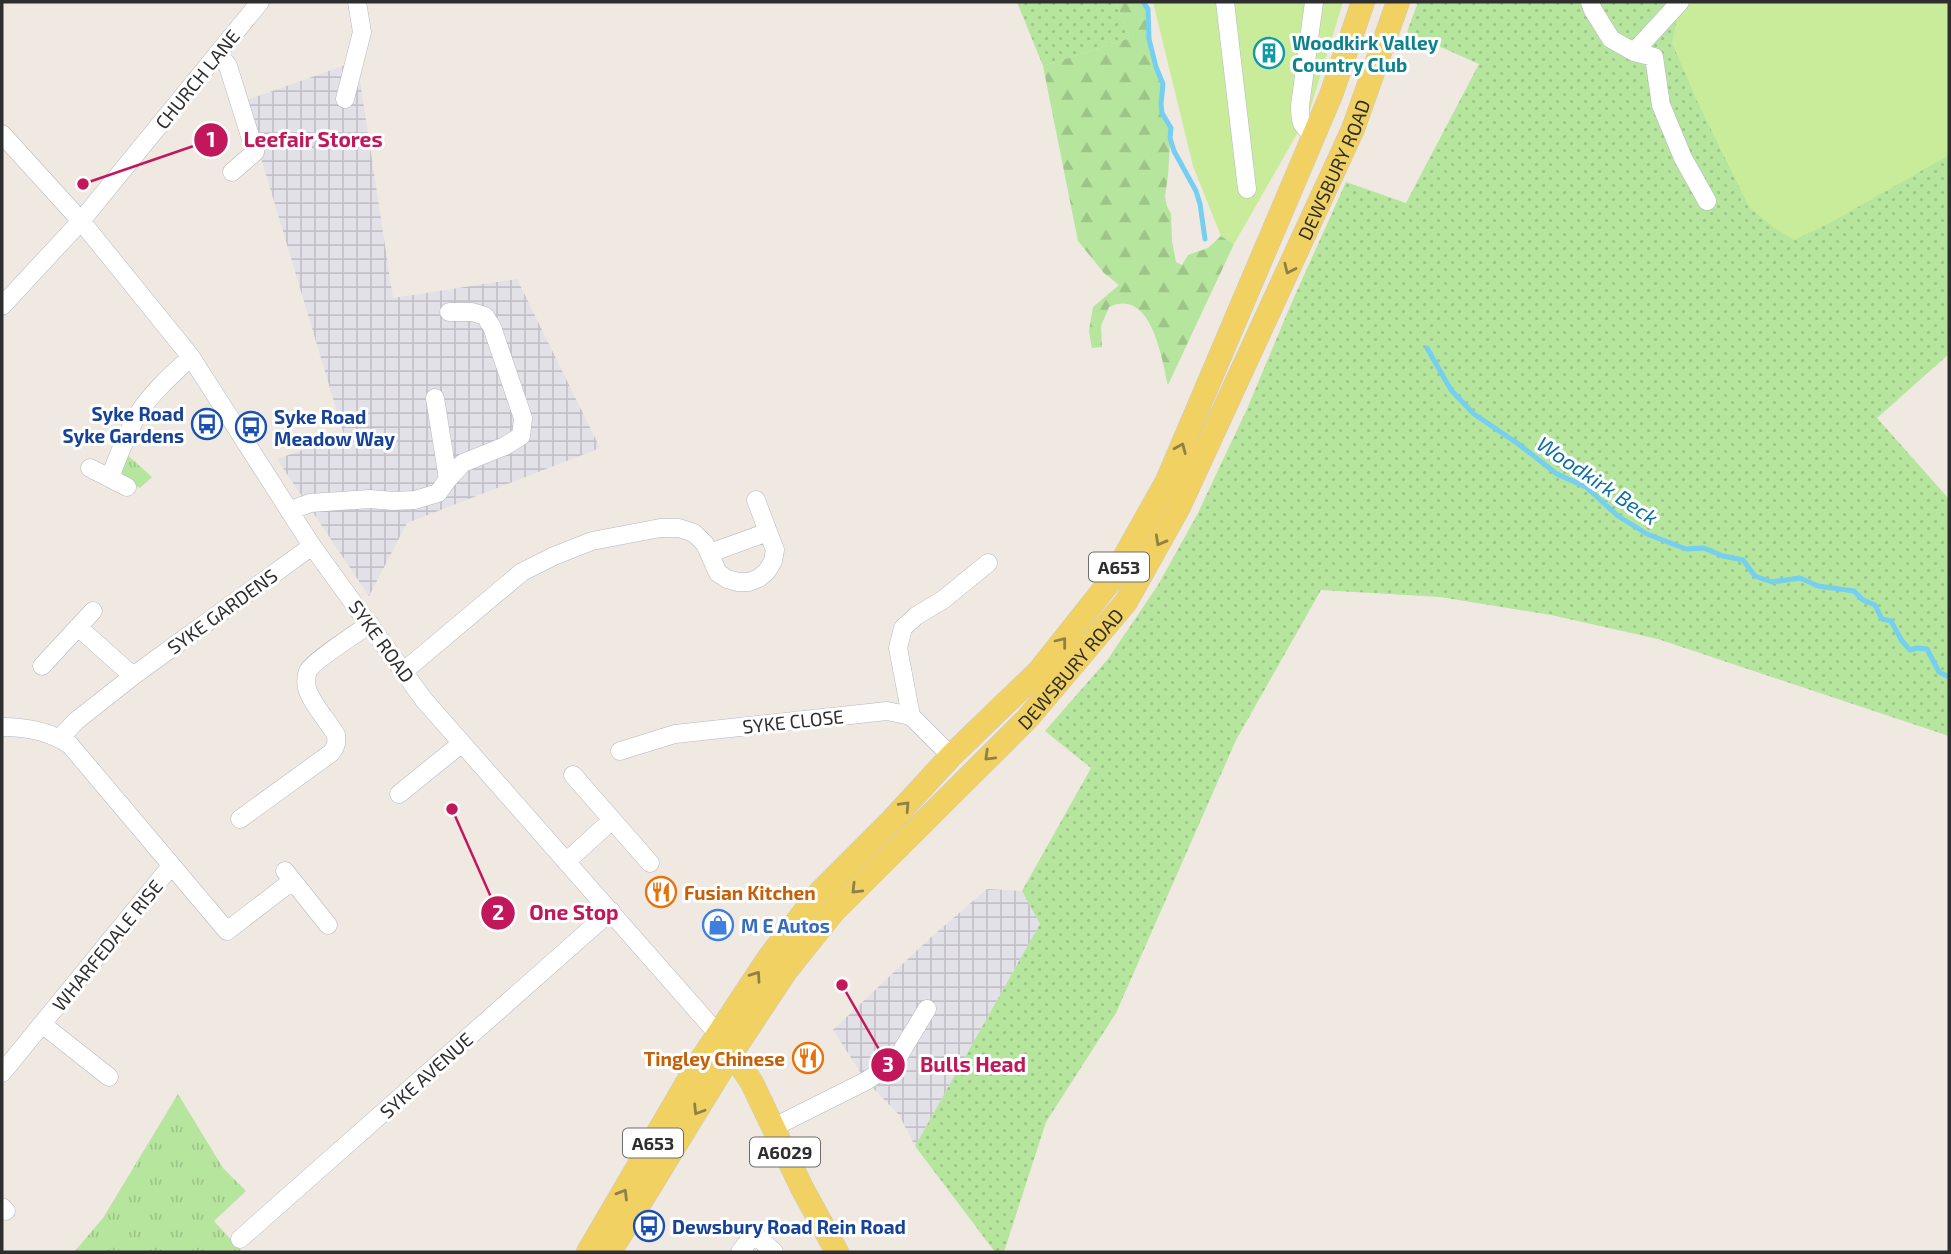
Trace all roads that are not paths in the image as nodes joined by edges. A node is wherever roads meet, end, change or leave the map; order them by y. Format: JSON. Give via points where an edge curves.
{"nodes":[{"id":1,"x":260,"y":2,"type":"edge"},
{"id":2,"x":357,"y":2,"type":"edge"},
{"id":3,"x":1225,"y":2,"type":"edge"},
{"id":4,"x":1314,"y":2,"type":"edge"},
{"id":5,"x":1363,"y":2,"type":"edge"},
{"id":6,"x":1398,"y":2,"type":"edge"},
{"id":7,"x":1590,"y":2,"type":"edge"},
{"id":8,"x":1680,"y":2,"type":"edge"},
{"id":9,"x":1634,"y":52,"type":"junction"},
{"id":10,"x":218,"y":53,"type":"junction"},
{"id":11,"x":345,"y":99,"type":"dead end"},
{"id":12,"x":2,"y":134,"type":"edge"},
{"id":13,"x":1314,"y":136,"type":"junction"},
{"id":14,"x":232,"y":172,"type":"dead end"},
{"id":15,"x":1247,"y":189,"type":"dead end"},
{"id":16,"x":1707,"y":201,"type":"dead end"},
{"id":17,"x":81,"y":221,"type":"junction"},
{"id":18,"x":2,"y":306,"type":"edge"},
{"id":19,"x":449,"y":312,"type":"dead end"},
{"id":20,"x":191,"y":357,"type":"junction"},
{"id":21,"x":435,"y":398,"type":"dead end"},
{"id":22,"x":90,"y":468,"type":"dead end"},
{"id":23,"x":110,"y":477,"type":"junction"},
{"id":24,"x":448,"y":479,"type":"junction"},
{"id":25,"x":127,"y":486,"type":"dead end"},
{"id":26,"x":756,"y":500,"type":"dead end"},
{"id":27,"x":289,"y":511,"type":"junction"},
{"id":28,"x":768,"y":532,"type":"junction"},
{"id":29,"x":312,"y":546,"type":"junction"},
{"id":30,"x":710,"y":553,"type":"junction"},
{"id":31,"x":988,"y":563,"type":"dead end"},
{"id":32,"x":93,"y":611,"type":"dead end"},
{"id":33,"x":370,"y":624,"type":"junction"},
{"id":34,"x":78,"y":627,"type":"junction"},
{"id":35,"x":43,"y":666,"type":"dead end"},
{"id":36,"x":404,"y":671,"type":"junction"},
{"id":37,"x":132,"y":676,"type":"junction"},
{"id":38,"x":911,"y":716,"type":"junction"},
{"id":39,"x":2,"y":727,"type":"edge"},
{"id":40,"x":60,"y":738,"type":"junction"},
{"id":41,"x":463,"y":743,"type":"junction"},
{"id":42,"x":620,"y":751,"type":"dead end"},
{"id":43,"x":951,"y":756,"type":"junction"},
{"id":44,"x":573,"y":775,"type":"dead end"},
{"id":45,"x":399,"y":794,"type":"dead end"},
{"id":46,"x":240,"y":819,"type":"dead end"},
{"id":47,"x":612,"y":820,"type":"junction"},
{"id":48,"x":567,"y":861,"type":"junction"},
{"id":49,"x":650,"y":863,"type":"dead end"},
{"id":50,"x":171,"y":866,"type":"junction"},
{"id":51,"x":611,"y":911,"type":"junction"},
{"id":52,"x":328,"y":925,"type":"dead end"},
{"id":53,"x":927,"y":1009,"type":"dead end"},
{"id":54,"x":42,"y":1024,"type":"junction"},
{"id":55,"x":718,"y":1033,"type":"junction"},
{"id":56,"x":733,"y":1051,"type":"junction"},
{"id":57,"x":2,"y":1073,"type":"edge"},
{"id":58,"x":109,"y":1077,"type":"dead end"},
{"id":59,"x":774,"y":1127,"type":"junction"},
{"id":60,"x":240,"y":1239,"type":"dead end"},
{"id":61,"x":588,"y":1252,"type":"edge"},
{"id":62,"x":610,"y":1252,"type":"edge"},
{"id":63,"x":740,"y":1252,"type":"edge"},
{"id":64,"x":774,"y":1252,"type":"edge"},
{"id":65,"x":837,"y":1252,"type":"edge"}],
"edges":[{"from":1,"to":10,"type":"street","name":"CHURCH LANE"},
{"from":2,"to":11,"type":"street","via":[[362,32]]},
{"from":3,"to":15,"type":"street"},
{"from":4,"to":13,"type":"street","via":[[1300,121]]},
{"from":5,"to":13,"type":"main road","name":"DEWSBURY ROAD","number":"A653"},
{"from":6,"to":56,"type":"main road","name":"DEWSBURY ROAD","number":"A653","one_way":true,"via":[[1353,129],[1179,507],[1126,602],[1027,719],[834,911],[786,971]]},
{"from":7,"to":9,"type":"street","via":[[1611,39]]},
{"from":8,"to":9,"type":"street"},
{"from":9,"to":16,"type":"street","via":[[1654,57],[1661,105]]},
{"from":10,"to":14,"type":"street","via":[[228,66],[255,152]]},
{"from":10,"to":17,"type":"street","name":"CHURCH LANE"},
{"from":12,"to":17,"type":"street","name":"SYKE ROAD"},
{"from":43,"to":13,"type":"main road","name":"DEWSBURY ROAD","number":"A653","one_way":true,"via":[[1039,671],[1112,579],[1167,481]]},
{"from":17,"to":18,"type":"street","name":"CHURCH LANE"},
{"from":17,"to":20,"type":"street","name":"SYKE ROAD"},
{"from":19,"to":24,"type":"street","via":[[485,316],[523,418],[521,436],[463,463]]},
{"from":20,"to":23,"type":"street","via":[[141,409]]},
{"from":20,"to":27,"type":"street","name":"SYKE ROAD"},
{"from":21,"to":24,"type":"street"},
{"from":22,"to":23,"type":"street"},
{"from":23,"to":25,"type":"street"},
{"from":24,"to":27,"type":"street","via":[[438,493],[415,500],[310,503]]},
{"from":26,"to":28,"type":"street"},
{"from":27,"to":29,"type":"street","name":"SYKE ROAD"},
{"from":28,"to":30,"type":"street"},
{"from":28,"to":30,"type":"street","via":[[775,550],[773,561],[767,571],[749,582],[718,573]]},
{"from":29,"to":33,"type":"street","name":"SYKE ROAD"},
{"from":29,"to":37,"type":"street","name":"SYKE GARDENS"},
{"from":30,"to":36,"type":"street","via":[[694,533],[679,528],[592,541],[522,572]]},
{"from":31,"to":38,"type":"street","via":[[903,628],[898,649]]},
{"from":32,"to":34,"type":"street"},
{"from":33,"to":36,"type":"street","name":"SYKE ROAD"},
{"from":33,"to":46,"type":"street","via":[[317,662],[306,676],[311,697],[336,735],[335,748]]},
{"from":34,"to":35,"type":"street"},
{"from":34,"to":37,"type":"street"},
{"from":36,"to":41,"type":"street","name":"SYKE ROAD"},
{"from":37,"to":40,"type":"street","name":"SYKE GARDENS"},
{"from":38,"to":42,"type":"street","name":"SYKE CLOSE","via":[[887,711],[675,734]]},
{"from":38,"to":43,"type":"street"},
{"from":39,"to":40,"type":"street","name":"WHARFEDALE RISE"},
{"from":40,"to":50,"type":"street","name":"WHARFEDALE RISE","via":[[80,754]]},
{"from":41,"to":45,"type":"street"},
{"from":41,"to":48,"type":"street","name":"SYKE ROAD"},
{"from":55,"to":43,"type":"main road","name":"DEWSBURY ROAD","number":"A653","one_way":true,"via":[[819,892]]},
{"from":44,"to":47,"type":"street"},
{"from":47,"to":48,"type":"street"},
{"from":47,"to":49,"type":"street"},
{"from":48,"to":51,"type":"street","name":"SYKE ROAD"},
{"from":50,"to":52,"type":"street","name":"WHARFEDALE RISE","via":[[227,931],[289,876]]},
{"from":50,"to":54,"type":"street","name":"WHARFEDALE RISE"},
{"from":51,"to":55,"type":"street","name":"SYKE ROAD"},
{"from":51,"to":60,"type":"street","name":"SYKE AVENUE"},
{"from":53,"to":59,"type":"street","via":[[895,1062],[866,1082]]},
{"from":54,"to":57,"type":"street","name":"WHARFEDALE RISE"},
{"from":54,"to":58,"type":"street","name":"WHARFEDALE RISE"},
{"from":55,"to":56,"type":"main road"},
{"from":61,"to":55,"type":"main road","name":"DEWSBURY ROAD","number":"A653","one_way":true},
{"from":56,"to":59,"type":"main road","number":"A6029"},
{"from":56,"to":62,"type":"main road","name":"DEWSBURY ROAD","number":"A653","one_way":true},
{"from":59,"to":65,"type":"main road","number":"A6029"},
{"from":63,"to":64,"type":"street","via":[[754,1234]]}]}
